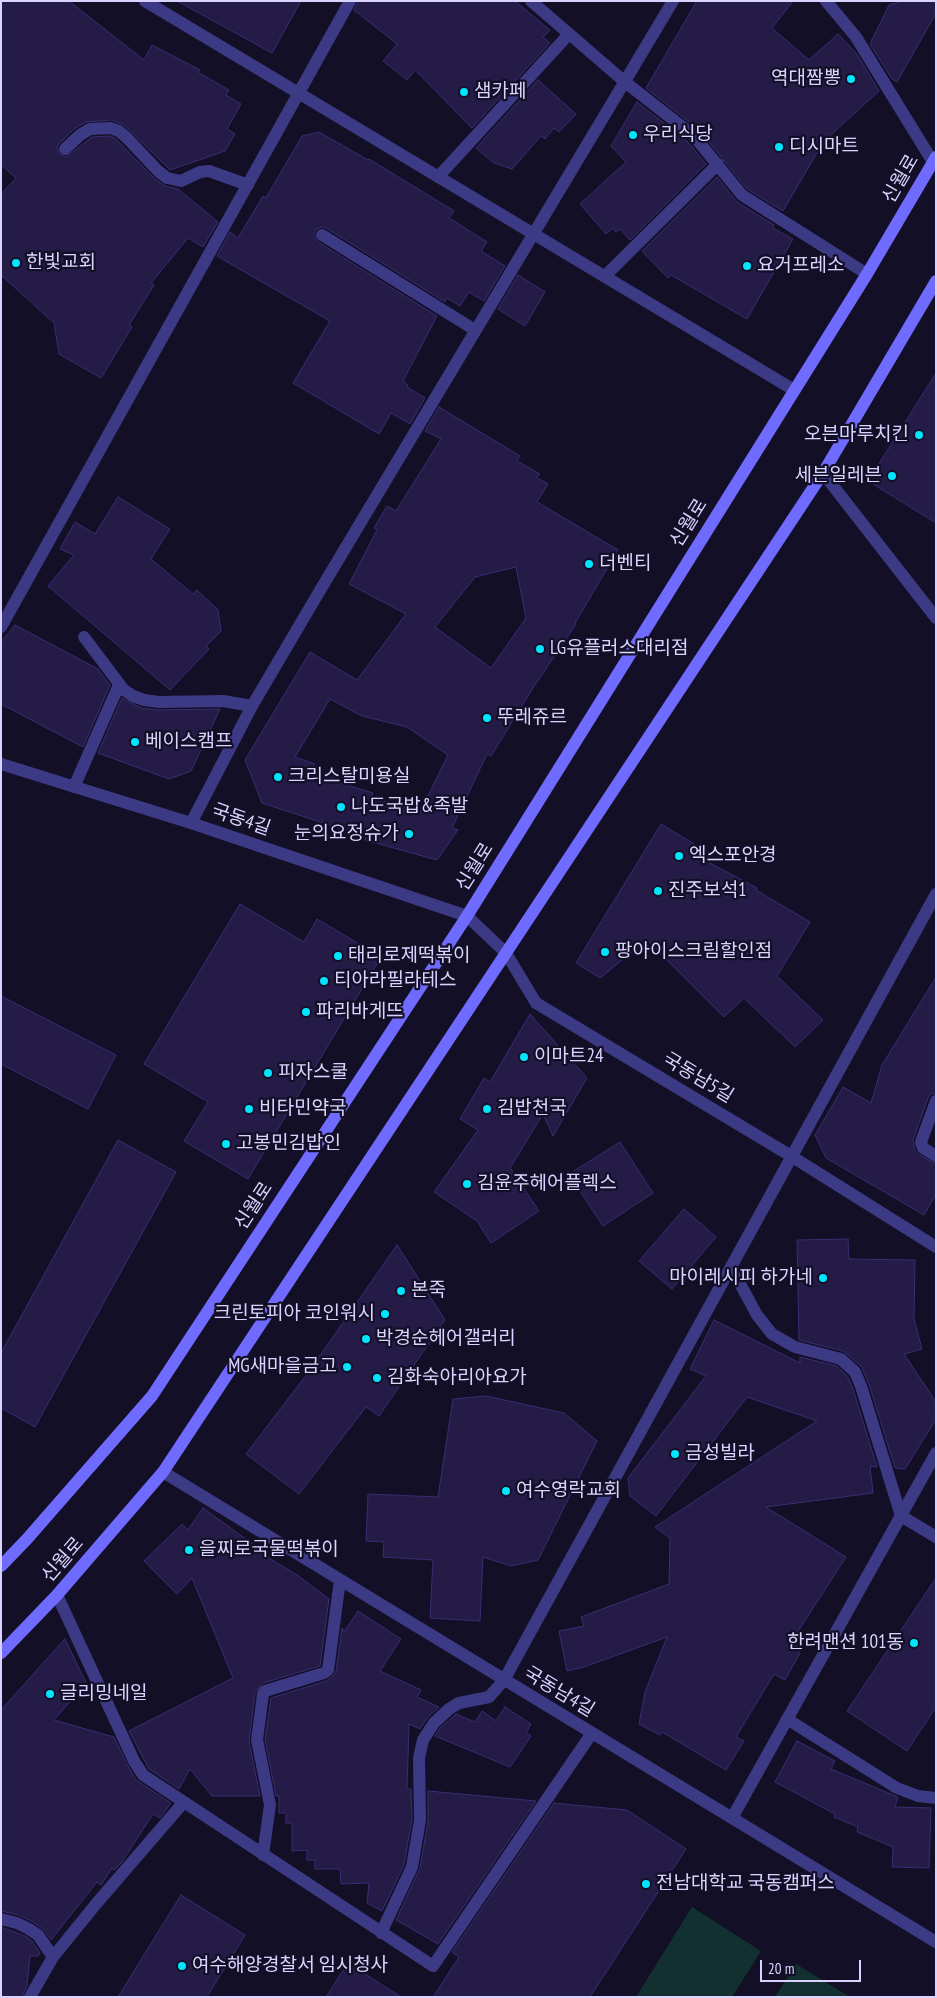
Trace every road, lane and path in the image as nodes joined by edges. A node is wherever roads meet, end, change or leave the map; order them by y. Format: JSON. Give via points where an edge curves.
{"nodes":[{"id":1,"x":145,"y":1,"type":"edge"},
{"id":2,"x":531,"y":1,"type":"edge"},
{"id":3,"x":673,"y":1,"type":"edge"},
{"id":4,"x":826,"y":1,"type":"edge"},
{"id":5,"x":347,"y":3,"type":"edge"},
{"id":6,"x":569,"y":34,"type":"junction"},
{"id":7,"x":625,"y":82,"type":"junction"},
{"id":8,"x":299,"y":93,"type":"junction"},
{"id":9,"x":65,"y":149,"type":"dead end"},
{"id":10,"x":934,"y":159,"type":"edge"},
{"id":11,"x":718,"y":164,"type":"junction"},
{"id":12,"x":438,"y":177,"type":"junction"},
{"id":13,"x":248,"y":185,"type":"junction"},
{"id":14,"x":534,"y":234,"type":"junction"},
{"id":15,"x":322,"y":235,"type":"dead end"},
{"id":16,"x":867,"y":274,"type":"junction"},
{"id":17,"x":605,"y":276,"type":"junction"},
{"id":18,"x":936,"y":281,"type":"edge"},
{"id":19,"x":475,"y":330,"type":"junction"},
{"id":20,"x":794,"y":390,"type":"junction"},
{"id":21,"x":823,"y":473,"type":"junction"},
{"id":22,"x":936,"y":618,"type":"edge"},
{"id":23,"x":1,"y":627,"type":"edge"},
{"id":24,"x":84,"y":637,"type":"dead end"},
{"id":25,"x":119,"y":685,"type":"junction"},
{"id":26,"x":252,"y":706,"type":"junction"},
{"id":27,"x":1,"y":764,"type":"edge"},
{"id":28,"x":74,"y":787,"type":"junction"},
{"id":29,"x":191,"y":823,"type":"junction"},
{"id":30,"x":936,"y":894,"type":"edge"},
{"id":31,"x":467,"y":916,"type":"junction"},
{"id":32,"x":506,"y":953,"type":"junction"},
{"id":33,"x":936,"y":1101,"type":"edge"},
{"id":34,"x":792,"y":1156,"type":"junction"},
{"id":35,"x":936,"y":1156,"type":"edge"},
{"id":36,"x":936,"y":1247,"type":"edge"},
{"id":37,"x":731,"y":1268,"type":"junction"},
{"id":38,"x":936,"y":1453,"type":"edge"},
{"id":39,"x":164,"y":1472,"type":"junction"},
{"id":40,"x":901,"y":1516,"type":"junction"},
{"id":41,"x":936,"y":1538,"type":"edge"},
{"id":42,"x":1,"y":1566,"type":"edge"},
{"id":43,"x":340,"y":1580,"type":"junction"},
{"id":44,"x":58,"y":1595,"type":"junction"},
{"id":45,"x":1,"y":1653,"type":"edge"},
{"id":46,"x":504,"y":1680,"type":"junction"},
{"id":47,"x":787,"y":1718,"type":"junction"},
{"id":48,"x":592,"y":1733,"type":"junction"},
{"id":49,"x":936,"y":1798,"type":"edge"},
{"id":50,"x":183,"y":1803,"type":"junction"},
{"id":51,"x":732,"y":1818,"type":"junction"},
{"id":52,"x":263,"y":1855,"type":"junction"},
{"id":53,"x":1,"y":1919,"type":"edge"},
{"id":54,"x":382,"y":1932,"type":"junction"},
{"id":55,"x":936,"y":1942,"type":"edge"},
{"id":56,"x":53,"y":1957,"type":"junction"},
{"id":57,"x":30,"y":1997,"type":"edge"}],
"edges":[{"from":1,"to":8,"type":"street"},
{"from":2,"to":6,"type":"street"},
{"from":3,"to":7,"type":"street"},
{"from":4,"to":10,"type":"street","via":[[856,36]]},
{"from":5,"to":8,"type":"street"},
{"from":6,"to":7,"type":"street"},
{"from":6,"to":12,"type":"street"},
{"from":7,"to":11,"type":"street","via":[[694,136]]},
{"from":7,"to":14,"type":"street"},
{"from":8,"to":12,"type":"street"},
{"from":8,"to":13,"type":"street"},
{"from":9,"to":13,"type":"street","via":[[90,129],[110,128],[127,138],[167,178],[181,181],[210,171]]},
{"from":10,"to":16,"type":"street","name":"신월로"},
{"from":11,"to":16,"type":"street","via":[[742,195]]},
{"from":11,"to":17,"type":"street"},
{"from":12,"to":14,"type":"street"},
{"from":13,"to":23,"type":"street"},
{"from":14,"to":17,"type":"street"},
{"from":14,"to":19,"type":"street"},
{"from":15,"to":19,"type":"street"},
{"from":16,"to":20,"type":"street","name":"신월로"},
{"from":17,"to":20,"type":"street"},
{"from":18,"to":21,"type":"street","name":"신월로"},
{"from":19,"to":26,"type":"street"},
{"from":20,"to":31,"type":"street","name":"신월로"},
{"from":21,"to":22,"type":"street"},
{"from":21,"to":32,"type":"street","name":"신월로"},
{"from":24,"to":25,"type":"street"},
{"from":25,"to":26,"type":"street","via":[[144,700],[223,701]]},
{"from":25,"to":28,"type":"street"},
{"from":26,"to":29,"type":"street"},
{"from":27,"to":28,"type":"street","name":"국동4길"},
{"from":28,"to":29,"type":"street","name":"국동4길"},
{"from":29,"to":31,"type":"street","name":"국동4길"},
{"from":30,"to":34,"type":"street"},
{"from":31,"to":32,"type":"street","name":"국동남5길"},
{"from":31,"to":42,"type":"street","name":"신월로","via":[[152,1396]]},
{"from":32,"to":34,"type":"street","name":"국동남5길","via":[[536,1003]]},
{"from":32,"to":39,"type":"street","name":"신월로"},
{"from":33,"to":35,"type":"street","via":[[921,1142],[923,1148]]},
{"from":34,"to":36,"type":"street","name":"국동남5길"},
{"from":34,"to":37,"type":"street"},
{"from":37,"to":40,"type":"street","via":[[757,1315],[772,1334],[795,1348],[841,1359],[855,1372]]},
{"from":37,"to":46,"type":"street"},
{"from":38,"to":40,"type":"street"},
{"from":39,"to":43,"type":"street","name":"국동남4길"},
{"from":39,"to":44,"type":"street","name":"신월로"},
{"from":40,"to":41,"type":"street"},
{"from":40,"to":47,"type":"street"},
{"from":43,"to":46,"type":"street","name":"국동남4길"},
{"from":43,"to":52,"type":"street","via":[[328,1670],[263,1694],[257,1740],[270,1805]]},
{"from":44,"to":45,"type":"street","name":"신월로"},
{"from":44,"to":50,"type":"street","via":[[137,1768]]},
{"from":46,"to":48,"type":"street","name":"국동남4길"},
{"from":46,"to":54,"type":"street","via":[[489,1697],[459,1703],[449,1709],[423,1740],[419,1758],[420,1820],[412,1867]]},
{"from":47,"to":49,"type":"street","via":[[896,1788]]},
{"from":47,"to":51,"type":"street"},
{"from":48,"to":51,"type":"street","name":"국동남4길"},
{"from":48,"to":54,"type":"street","via":[[433,1966]]},
{"from":50,"to":52,"type":"street"},
{"from":50,"to":56,"type":"street"},
{"from":51,"to":55,"type":"street","name":"국동남4길"},
{"from":52,"to":54,"type":"street"},
{"from":53,"to":56,"type":"street","via":[[29,1929],[43,1941]]},
{"from":56,"to":57,"type":"street"}]}
